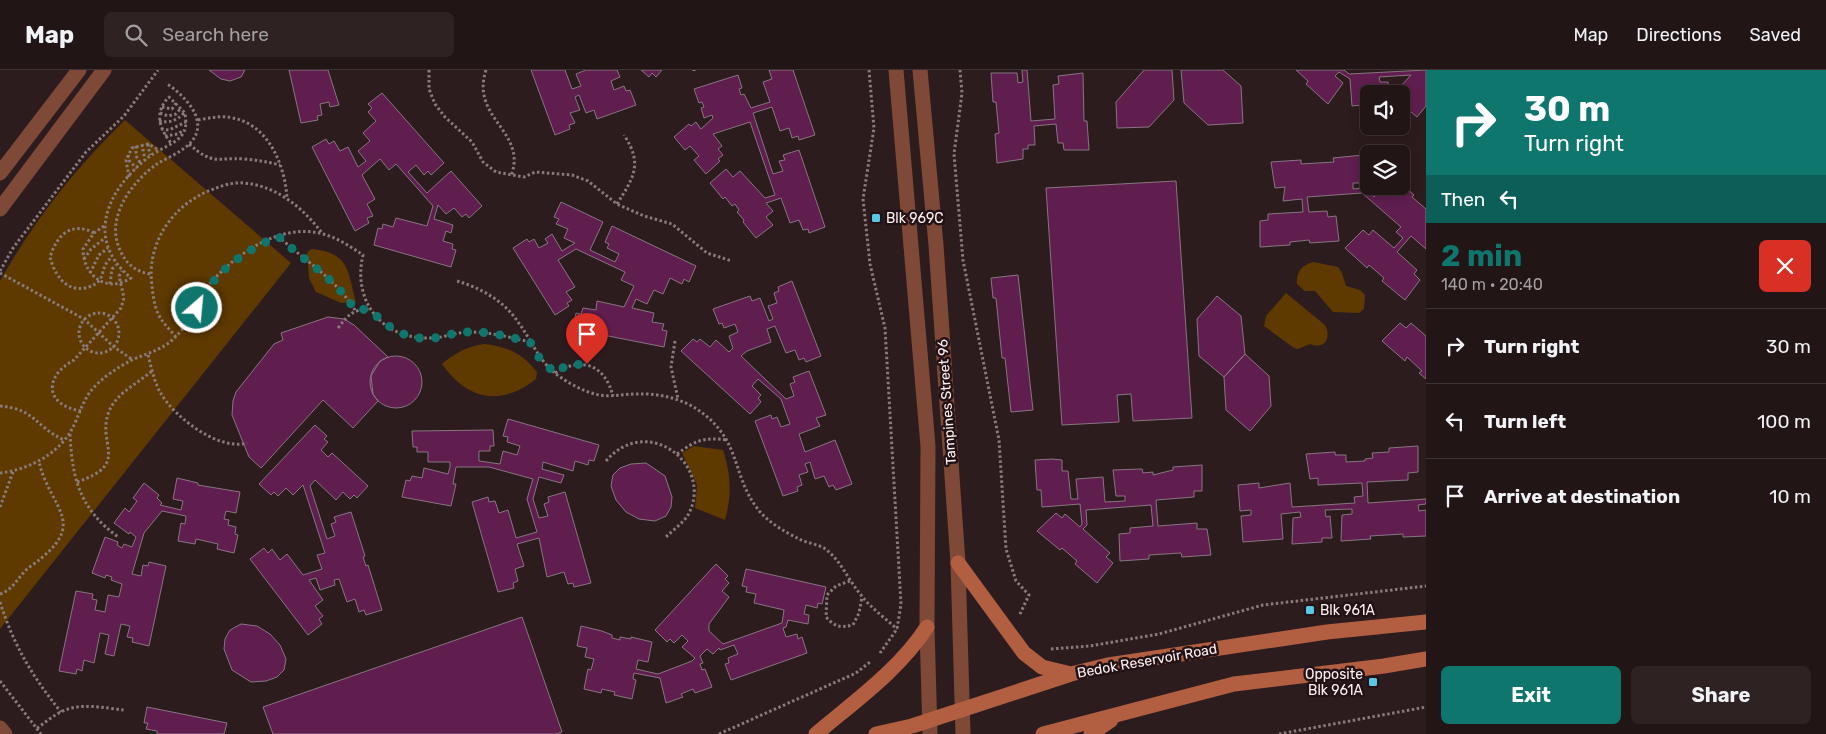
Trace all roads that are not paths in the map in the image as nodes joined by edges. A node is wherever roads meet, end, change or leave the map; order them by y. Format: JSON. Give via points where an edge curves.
{"nodes":[{"id":1,"x":79,"y":70,"type":"edge"},
{"id":2,"x":104,"y":70,"type":"edge"},
{"id":3,"x":896,"y":70,"type":"edge"},
{"id":4,"x":920,"y":70,"type":"edge"},
{"id":5,"x":0,"y":173,"type":"edge"},
{"id":6,"x":0,"y":209,"type":"edge"},
{"id":7,"x":958,"y":563,"type":"junction"},
{"id":8,"x":1426,"y":622,"type":"edge"},
{"id":9,"x":927,"y":627,"type":"junction"},
{"id":10,"x":1426,"y":659,"type":"edge"},
{"id":11,"x":1071,"y":674,"type":"junction"},
{"id":12,"x":963,"y":709,"type":"junction"},
{"id":13,"x":1119,"y":714,"type":"junction"},
{"id":14,"x":930,"y":726,"type":"edge"},
{"id":15,"x":0,"y":728,"type":"edge"},
{"id":16,"x":5,"y":734,"type":"edge"},
{"id":17,"x":816,"y":734,"type":"edge"},
{"id":18,"x":876,"y":734,"type":"edge"},
{"id":19,"x":963,"y":734,"type":"edge"},
{"id":20,"x":1043,"y":734,"type":"edge"},
{"id":21,"x":1091,"y":734,"type":"edge"}],
"edges":[{"from":1,"to":5,"type":"street"},
{"from":2,"to":6,"type":"street"},
{"from":3,"to":9,"type":"street","name":"Tampines Street 96","via":[[928,446]]},
{"from":4,"to":7,"type":"street","name":"Tampines Street 96","via":[[936,245]]},
{"from":7,"to":11,"type":"main road","via":[[1024,653],[1042,667]]},
{"from":7,"to":12,"type":"street","name":"Tampines Street 96"},
{"from":8,"to":11,"type":"main road","name":"Bedok Reservoir Road","via":[[1250,643],[1108,665]]},
{"from":9,"to":14,"type":"street","name":"Tampines Street 96"},
{"from":9,"to":17,"type":"main road","via":[[914,648],[893,669]]},
{"from":10,"to":13,"type":"main road","via":[[1234,684]]},
{"from":11,"to":12,"type":"main road","name":"Bedok Reservoir Road"},
{"from":12,"to":14,"type":"main road","name":"Bedok Reservoir Road"},
{"from":12,"to":19,"type":"street","name":"Tampines Street 96"},
{"from":13,"to":20,"type":"main road"},
{"from":13,"to":21,"type":"main road"},
{"from":14,"to":18,"type":"main road","name":"Bedok Reservoir Road"},
{"from":15,"to":16,"type":"street"}]}
